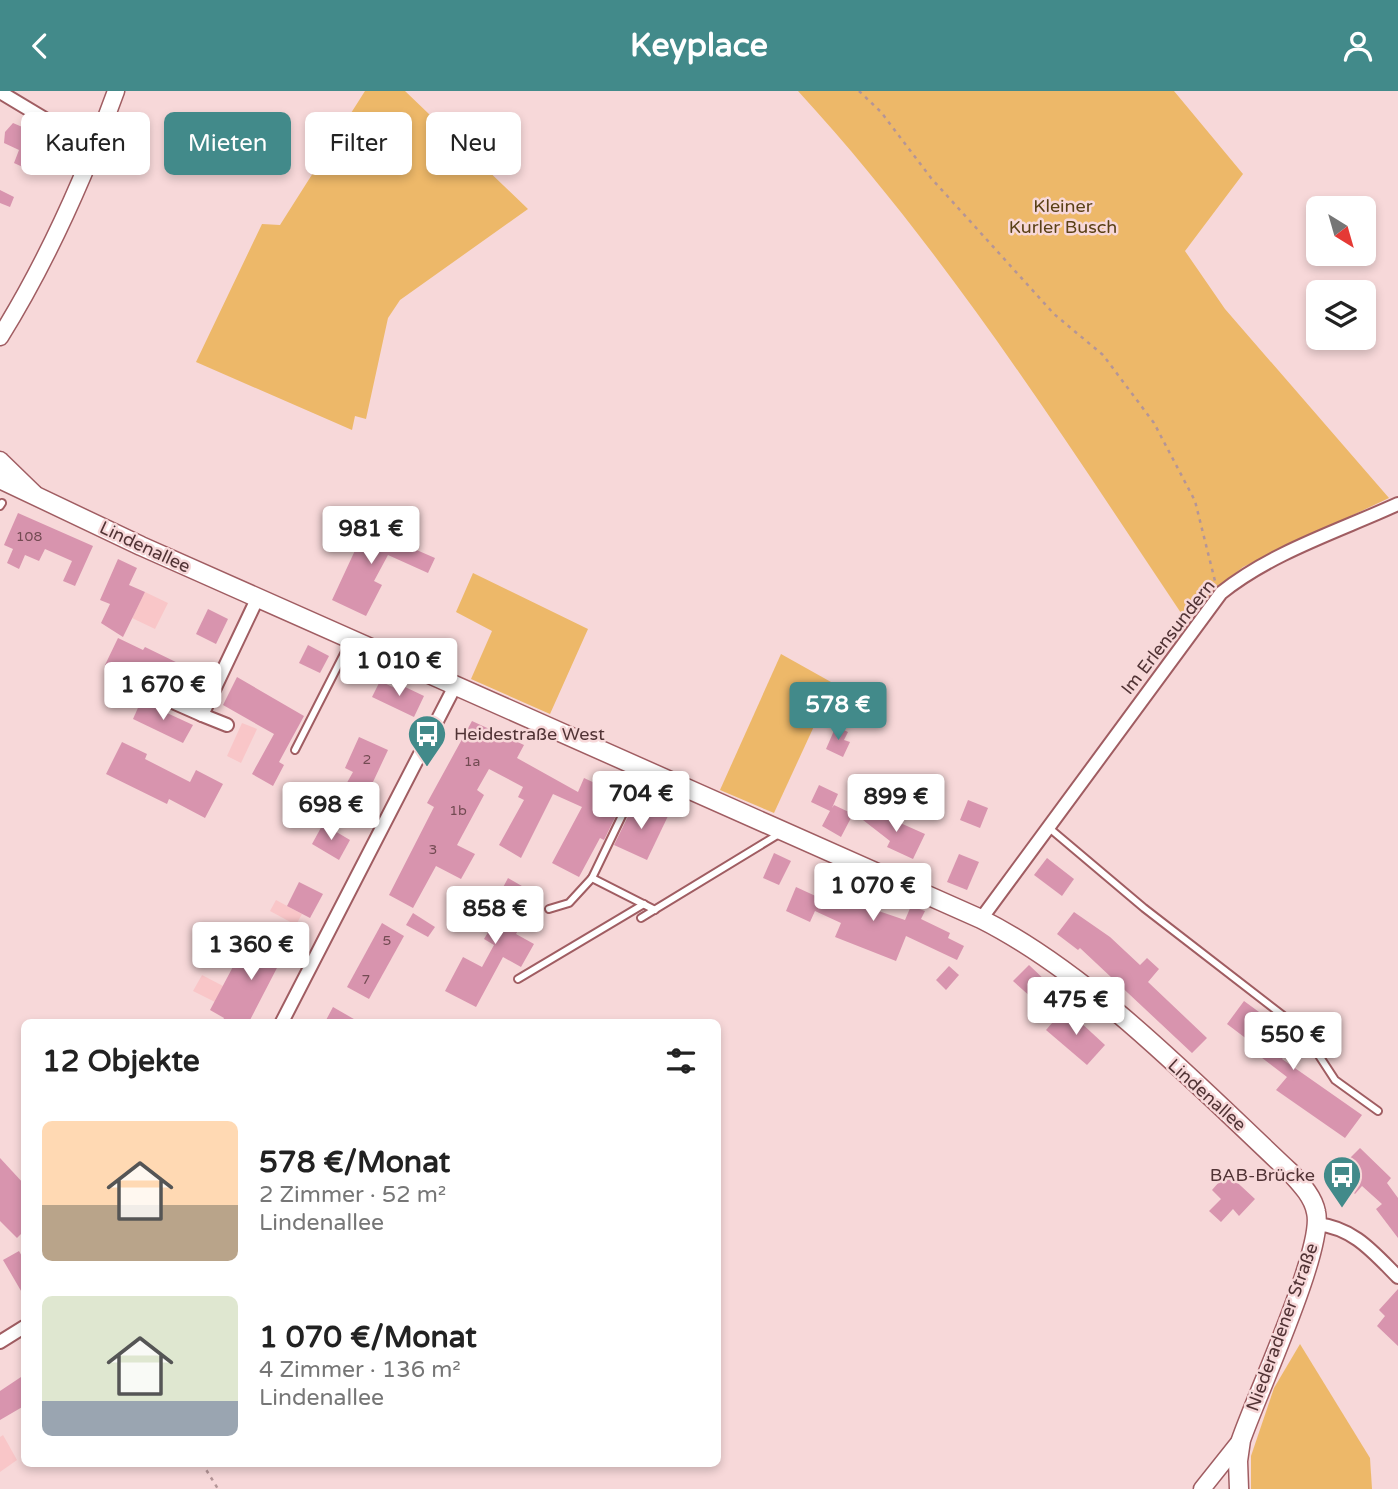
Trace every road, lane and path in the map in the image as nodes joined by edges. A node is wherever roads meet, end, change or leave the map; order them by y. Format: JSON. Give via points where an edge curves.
{"nodes":[{"id":1,"x":116,"y":91,"type":"edge"},
{"id":2,"x":859,"y":91,"type":"edge"},
{"id":3,"x":0,"y":92,"type":"edge"},
{"id":4,"x":33,"y":112,"type":"edge"},
{"id":5,"x":108,"y":112,"type":"edge"},
{"id":6,"x":83,"y":175,"type":"edge"},
{"id":7,"x":0,"y":337,"type":"edge"},
{"id":8,"x":0,"y":460,"type":"edge"},
{"id":9,"x":0,"y":479,"type":"edge"},
{"id":10,"x":34,"y":493,"type":"junction"},
{"id":11,"x":1398,"y":504,"type":"edge"},
{"id":12,"x":1221,"y":593,"type":"junction"},
{"id":13,"x":258,"y":597,"type":"junction"},
{"id":14,"x":352,"y":639,"type":"junction"},
{"id":15,"x":134,"y":685,"type":"dead end"},
{"id":16,"x":455,"y":686,"type":"junction"},
{"id":17,"x":202,"y":715,"type":"junction"},
{"id":18,"x":227,"y":725,"type":"dead end"},
{"id":19,"x":295,"y":750,"type":"dead end"},
{"id":20,"x":630,"y":799,"type":"dead end"},
{"id":21,"x":1048,"y":827,"type":"junction"},
{"id":22,"x":783,"y":831,"type":"junction"},
{"id":23,"x":592,"y":878,"type":"junction"},
{"id":24,"x":644,"y":904,"type":"junction"},
{"id":25,"x":549,"y":909,"type":"dead end"},
{"id":26,"x":655,"y":910,"type":"junction"},
{"id":27,"x":641,"y":918,"type":"dead end"},
{"id":28,"x":981,"y":919,"type":"junction"},
{"id":29,"x":518,"y":979,"type":"dead end"},
{"id":30,"x":284,"y":1019,"type":"edge"},
{"id":31,"x":1377,"y":1111,"type":"dead end"},
{"id":32,"x":1290,"y":1172,"type":"joint"},
{"id":33,"x":1317,"y":1224,"type":"junction"},
{"id":34,"x":1398,"y":1277,"type":"edge"},
{"id":35,"x":21,"y":1329,"type":"edge"},
{"id":36,"x":0,"y":1342,"type":"edge"},
{"id":37,"x":1241,"y":1440,"type":"junction"},
{"id":38,"x":204,"y":1467,"type":"edge"},
{"id":39,"x":218,"y":1489,"type":"edge"},
{"id":40,"x":1202,"y":1489,"type":"edge"},
{"id":41,"x":1239,"y":1489,"type":"edge"}],
"edges":[{"from":1,"to":5,"type":"street"},
{"from":2,"to":12,"type":"path","via":[[1054,314],[1103,355],[1154,423],[1195,501]]},
{"from":3,"to":4,"type":"street"},
{"from":6,"to":7,"type":"street","via":[[41,265]]},
{"from":8,"to":10,"type":"street","name":"Lindenallee"},
{"from":9,"to":10,"type":"main road","name":"Lindenallee"},
{"from":10,"to":13,"type":"main road","name":"Lindenallee"},
{"from":11,"to":12,"type":"street","name":"Im Erlensundern","via":[[1256,568]]},
{"from":12,"to":21,"type":"street","name":"Im Erlensundern"},
{"from":13,"to":14,"type":"main road","name":"Lindenallee"},
{"from":13,"to":17,"type":"street"},
{"from":14,"to":16,"type":"main road","name":"Lindenallee"},
{"from":14,"to":19,"type":"lane"},
{"from":15,"to":17,"type":"street"},
{"from":16,"to":22,"type":"main road","name":"Lindenallee"},
{"from":16,"to":30,"type":"street"},
{"from":17,"to":18,"type":"street"},
{"from":20,"to":23,"type":"lane"},
{"from":21,"to":28,"type":"street","name":"Im Erlensundern"},
{"from":21,"to":31,"type":"lane","via":[[1303,1031],[1335,1080]]},
{"from":22,"to":26,"type":"lane"},
{"from":22,"to":28,"type":"main road","name":"Lindenallee"},
{"from":23,"to":24,"type":"lane"},
{"from":23,"to":25,"type":"lane","via":[[569,903]]},
{"from":24,"to":26,"type":"lane"},
{"from":24,"to":29,"type":"lane"},
{"from":26,"to":27,"type":"lane"},
{"from":28,"to":32,"type":"main road","name":"Lindenallee","via":[[1055,963]]},
{"from":32,"to":33,"type":"main road","name":"Niederadener Straße","via":[[1311,1198]]},
{"from":33,"to":34,"type":"street","via":[[1353,1234]]},
{"from":33,"to":37,"type":"main road","name":"Niederadener Straße","via":[[1310,1258]]},
{"from":35,"to":36,"type":"street"},
{"from":37,"to":40,"type":"street"},
{"from":37,"to":41,"type":"main road","name":"Niederadener Straße"},
{"from":38,"to":39,"type":"path"}]}
